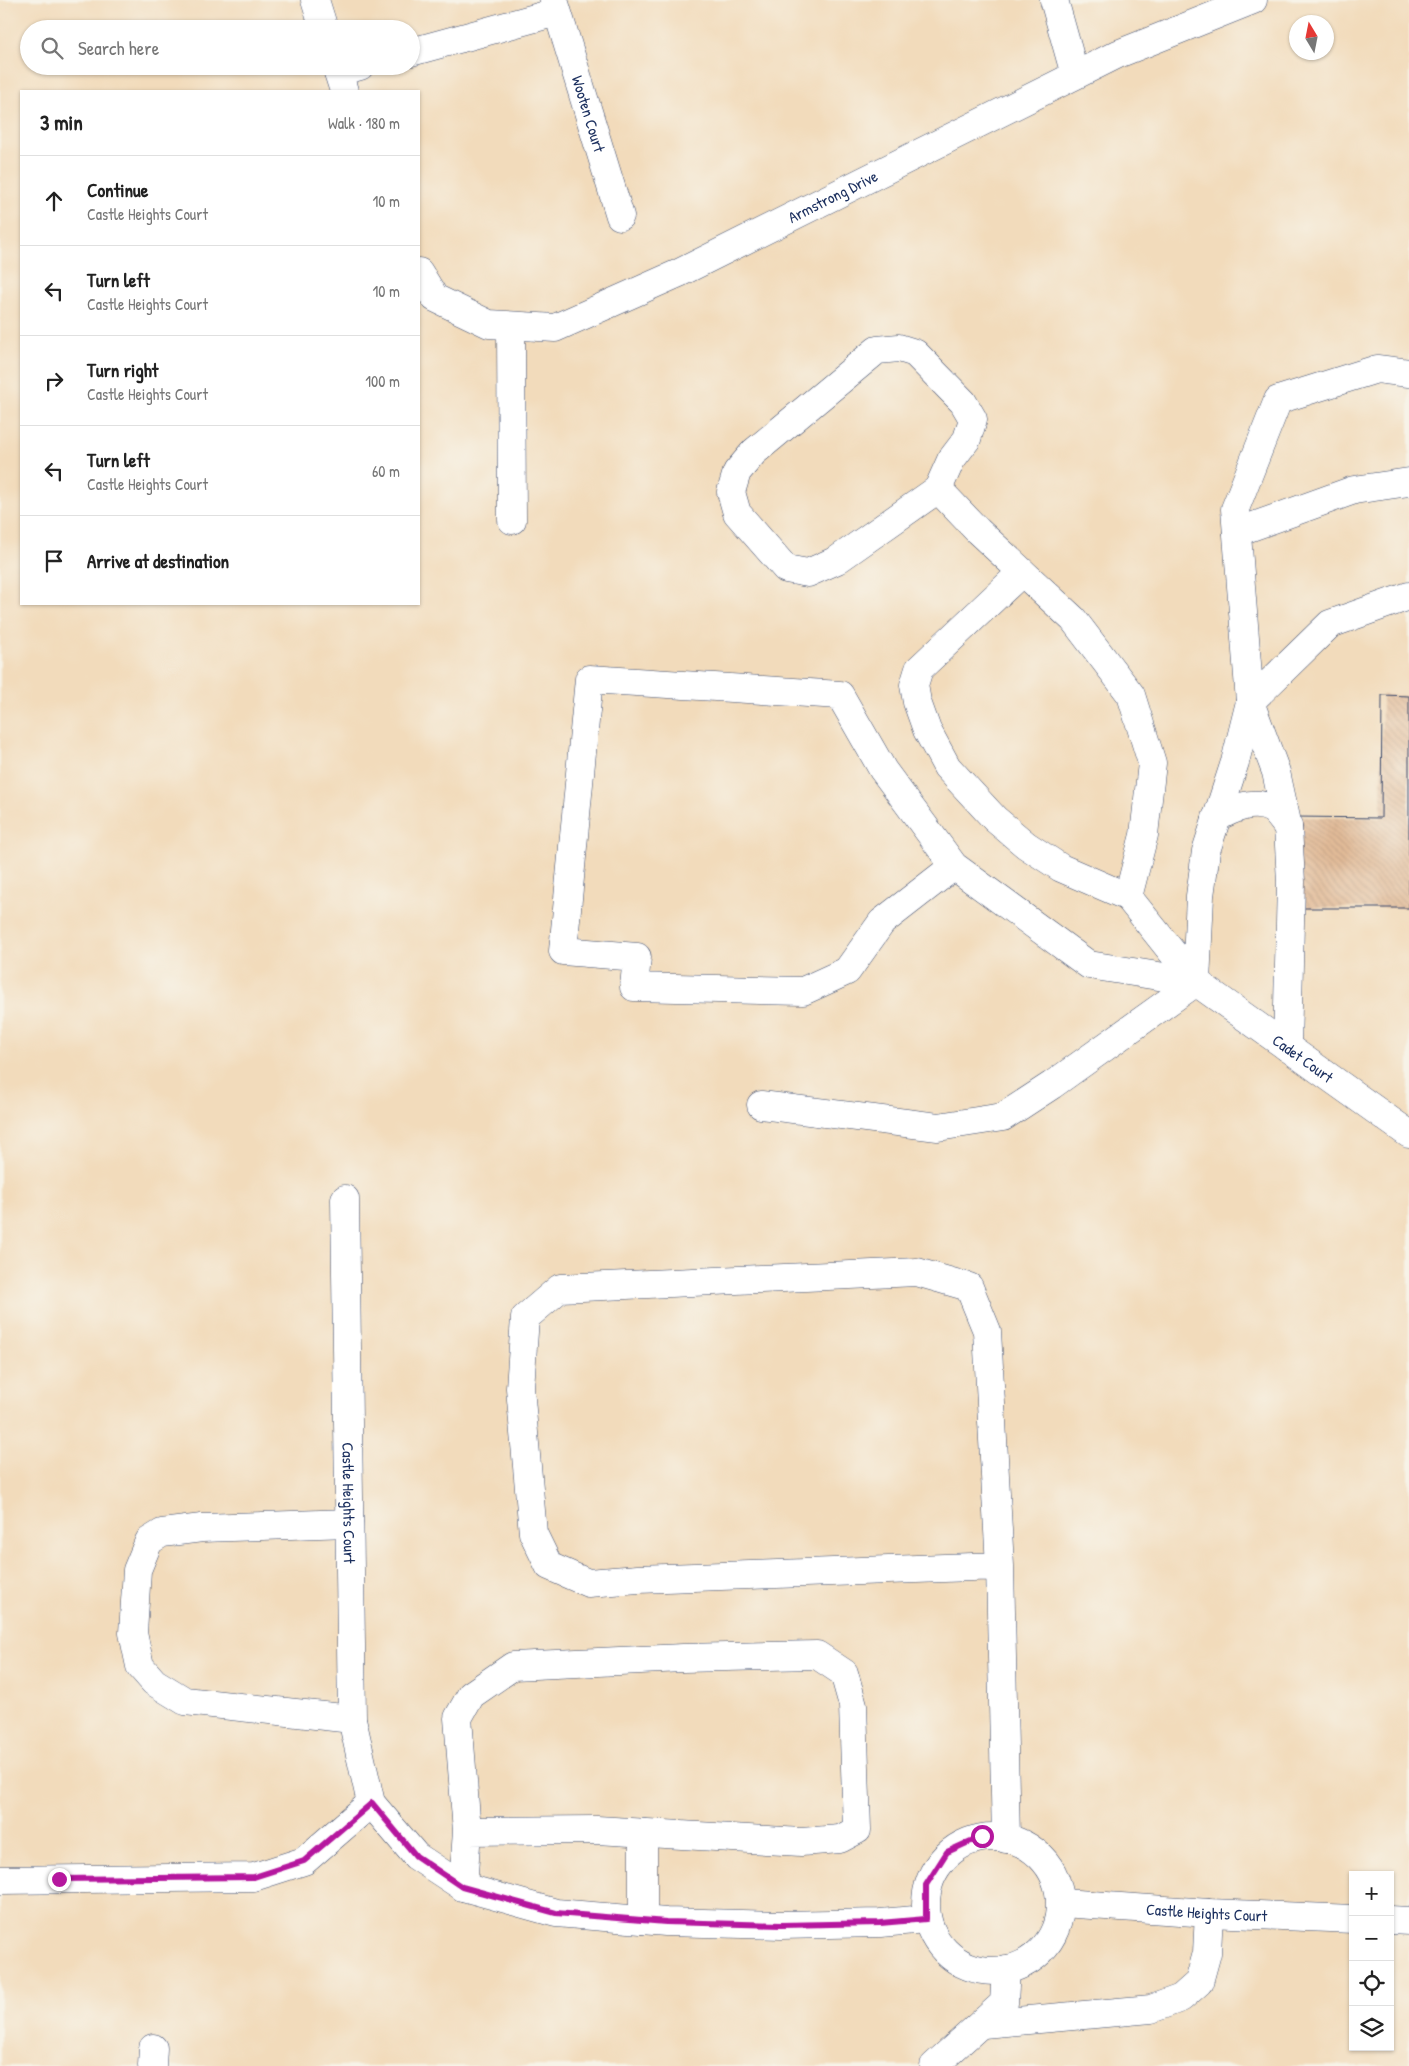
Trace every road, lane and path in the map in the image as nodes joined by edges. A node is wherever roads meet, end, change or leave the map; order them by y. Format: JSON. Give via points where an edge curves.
{"nodes":[{"id":1,"x":316,"y":0,"type":"edge"},
{"id":2,"x":1054,"y":0,"type":"edge"},
{"id":3,"x":1253,"y":0,"type":"edge"},
{"id":4,"x":556,"y":6,"type":"edge"},
{"id":5,"x":322,"y":20,"type":"edge"},
{"id":6,"x":420,"y":49,"type":"edge"},
{"id":7,"x":1075,"y":75,"type":"junction"},
{"id":8,"x":620,"y":216,"type":"dead end"},
{"id":9,"x":420,"y":274,"type":"edge"},
{"id":10,"x":511,"y":326,"type":"junction"},
{"id":11,"x":1409,"y":373,"type":"edge"},
{"id":12,"x":1409,"y":482,"type":"edge"},
{"id":13,"x":938,"y":490,"type":"junction"},
{"id":14,"x":512,"y":520,"type":"dead end"},
{"id":15,"x":1237,"y":532,"type":"junction"},
{"id":16,"x":1022,"y":572,"type":"junction"},
{"id":17,"x":1409,"y":596,"type":"edge"},
{"id":18,"x":1250,"y":702,"type":"junction"},
{"id":19,"x":1216,"y":818,"type":"junction"},
{"id":20,"x":1288,"y":827,"type":"junction"},
{"id":21,"x":954,"y":866,"type":"junction"},
{"id":22,"x":1128,"y":897,"type":"junction"},
{"id":23,"x":1196,"y":982,"type":"junction"},
{"id":24,"x":1287,"y":1047,"type":"junction"},
{"id":25,"x":761,"y":1105,"type":"dead end"},
{"id":26,"x":1409,"y":1134,"type":"edge"},
{"id":27,"x":344,"y":1200,"type":"dead end"},
{"id":28,"x":349,"y":1523,"type":"junction"},
{"id":29,"x":1000,"y":1566,"type":"junction"},
{"id":30,"x":352,"y":1719,"type":"junction"},
{"id":31,"x":372,"y":1803,"type":"junction"},
{"id":32,"x":467,"y":1831,"type":"junction"},
{"id":33,"x":642,"y":1833,"type":"junction"},
{"id":34,"x":1006,"y":1839,"type":"junction"},
{"id":35,"x":0,"y":1880,"type":"edge"},
{"id":36,"x":462,"y":1887,"type":"junction"},
{"id":37,"x":1062,"y":1904,"type":"junction"},
{"id":38,"x":1209,"y":1913,"type":"junction"},
{"id":39,"x":926,"y":1919,"type":"junction"},
{"id":40,"x":1349,"y":1919,"type":"edge"},
{"id":41,"x":643,"y":1920,"type":"junction"},
{"id":42,"x":1394,"y":1920,"type":"edge"},
{"id":43,"x":1409,"y":1921,"type":"edge"},
{"id":44,"x":1006,"y":1969,"type":"junction"},
{"id":45,"x":983,"y":2024,"type":"junction"},
{"id":46,"x":934,"y":2066,"type":"edge"}],
"edges":[{"from":1,"to":5,"type":"street"},
{"from":2,"to":7,"type":"street"},
{"from":3,"to":7,"type":"street","name":"Armstrong Drive","via":[[1118,54]]},
{"from":4,"to":6,"type":"street","name":"Wooten Court"},
{"from":4,"to":8,"type":"street","name":"Wooten Court"},
{"from":7,"to":10,"type":"street","name":"Armstrong Drive","via":[[679,273],[555,328]]},
{"from":9,"to":10,"type":"street","name":"Armstrong Drive","via":[[435,298],[489,324]]},
{"from":10,"to":14,"type":"street"},
{"from":11,"to":15,"type":"street","via":[[1377,369],[1278,400],[1235,509]]},
{"from":12,"to":15,"type":"street","via":[[1354,490]]},
{"from":13,"to":13,"type":"street","via":[[951,460],[967,439],[973,419],[963,402],[915,353],[899,348],[878,350],[754,452],[737,472],[731,492],[737,513],[786,569],[808,573],[837,560]]},
{"from":13,"to":16,"type":"street"},
{"from":15,"to":18,"type":"street"},
{"from":16,"to":22,"type":"street","via":[[1073,619],[1131,695],[1152,762],[1144,835]]},
{"from":16,"to":22,"type":"street","via":[[919,669],[914,685],[917,702],[927,730],[947,767],[995,819],[1061,868]]},
{"from":17,"to":18,"type":"street","via":[[1330,624]]},
{"from":18,"to":19,"type":"street"},
{"from":18,"to":20,"type":"street","via":[[1276,772]]},
{"from":19,"to":20,"type":"street","via":[[1233,808],[1254,805],[1272,810]]},
{"from":19,"to":23,"type":"street","via":[[1206,851],[1200,896]]},
{"from":20,"to":24,"type":"street","via":[[1291,882]]},
{"from":21,"to":21,"type":"street","via":[[883,770],[840,695],[589,679],[563,951],[637,957],[634,987],[803,991],[847,970],[882,922]]},
{"from":21,"to":23,"type":"street","via":[[1089,965]]},
{"from":22,"to":23,"type":"street"},
{"from":23,"to":24,"type":"street","name":"Cadet Court"},
{"from":23,"to":25,"type":"street","via":[[1003,1117],[938,1127]]},
{"from":24,"to":26,"type":"street","name":"Cadet Court"},
{"from":27,"to":28,"type":"street","name":"Castle Heights Court"},
{"from":28,"to":30,"type":"street","name":"Castle Heights Court"},
{"from":28,"to":30,"type":"street","via":[[202,1528],[162,1533],[149,1541],[136,1570],[134,1633],[140,1666],[154,1682],[184,1701]]},
{"from":29,"to":29,"type":"street","via":[[987,1332],[969,1287],[917,1272],[560,1288],[525,1318],[520,1388],[533,1533],[549,1566],[588,1583]]},
{"from":29,"to":34,"type":"street"},
{"from":30,"to":31,"type":"street","name":"Castle Heights Court"},
{"from":31,"to":35,"type":"street","via":[[304,1861],[254,1877]]},
{"from":31,"to":36,"type":"street","name":"Castle Heights Court","via":[[416,1856]]},
{"from":32,"to":33,"type":"street"},
{"from":32,"to":33,"type":"street","via":[[458,1718],[471,1695],[513,1666],[817,1655],[844,1673],[853,1705],[857,1830],[840,1839],[800,1842]]},
{"from":32,"to":36,"type":"street"},
{"from":33,"to":41,"type":"street"},
{"from":34,"to":37,"type":"street","via":[[1021,1841],[1051,1866]]},
{"from":34,"to":39,"type":"street","via":[[982,1836],[947,1852],[926,1885]]},
{"from":36,"to":41,"type":"street","name":"Castle Heights Court","via":[[556,1913]]},
{"from":37,"to":38,"type":"street","name":"Castle Heights Court"},
{"from":37,"to":44,"type":"street","via":[[1051,1941],[1022,1967]]},
{"from":38,"to":40,"type":"street","name":"Castle Heights Court"},
{"from":38,"to":45,"type":"street","via":[[1207,1953],[1199,1982],[1180,1998],[1151,2009]]},
{"from":39,"to":41,"type":"street","name":"Castle Heights Court","via":[[781,1925]]},
{"from":39,"to":44,"type":"street","via":[[947,1956],[983,1972]]},
{"from":42,"to":43,"type":"street"},
{"from":44,"to":45,"type":"street","via":[[1004,2003]]},
{"from":45,"to":46,"type":"street"}]}
